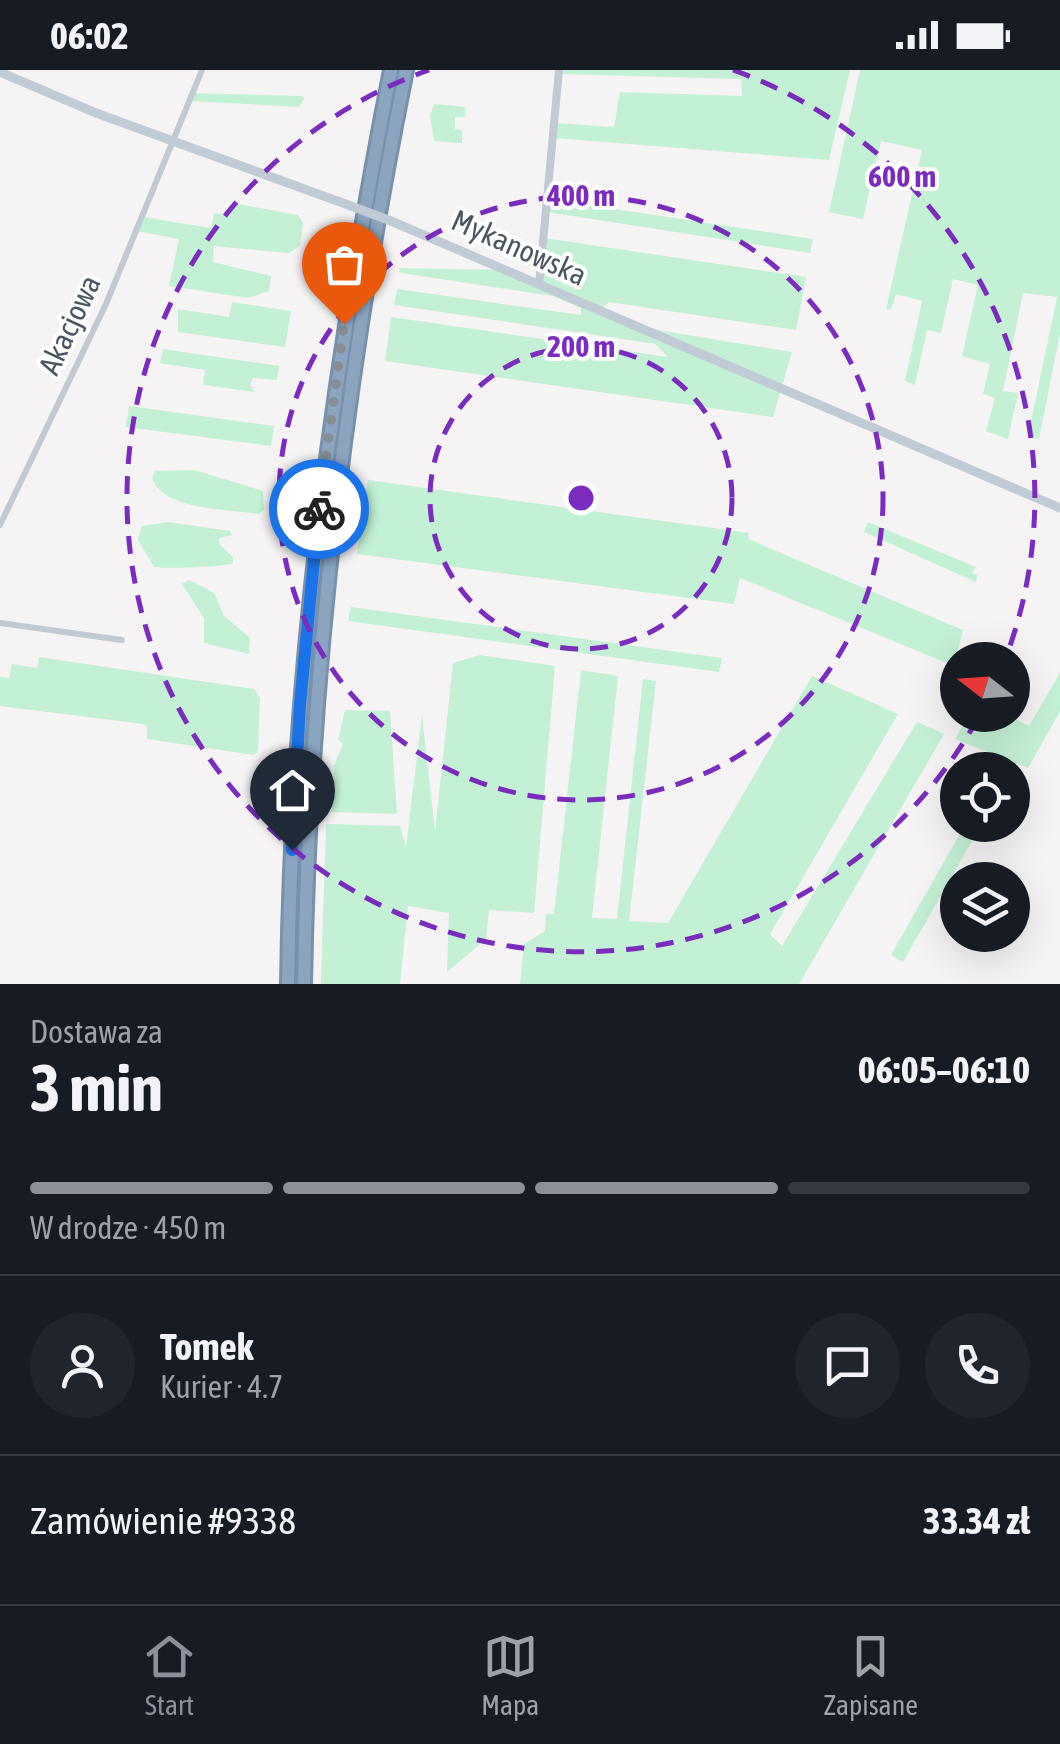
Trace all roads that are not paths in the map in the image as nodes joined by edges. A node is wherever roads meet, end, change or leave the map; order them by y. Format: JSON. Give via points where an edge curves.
{"nodes":[{"id":1,"x":202,"y":70,"type":"edge"},
{"id":2,"x":391,"y":70,"type":"edge"},
{"id":3,"x":406,"y":70,"type":"edge"},
{"id":4,"x":560,"y":70,"type":"edge"},
{"id":5,"x":0,"y":72,"type":"edge"},
{"id":6,"x":175,"y":141,"type":"junction"},
{"id":7,"x":539,"y":284,"type":"junction"},
{"id":8,"x":1060,"y":508,"type":"edge"},
{"id":9,"x":0,"y":524,"type":"edge"},
{"id":10,"x":0,"y":623,"type":"edge"},
{"id":11,"x":122,"y":640,"type":"dead end"},
{"id":12,"x":288,"y":984,"type":"edge"},
{"id":13,"x":304,"y":984,"type":"edge"}],
"edges":[{"from":1,"to":6,"type":"street","name":"Akacjowa"},
{"from":2,"to":12,"type":"highway","via":[[346,310],[315,543],[296,758]]},
{"from":3,"to":13,"type":"highway","via":[[362,310],[330,544],[310,779]]},
{"from":4,"to":7,"type":"street"},
{"from":5,"to":6,"type":"main road","name":"Mykanowska"},
{"from":6,"to":7,"type":"main road","name":"Mykanowska","bridge":true},
{"from":6,"to":9,"type":"street","name":"Akacjowa"},
{"from":7,"to":8,"type":"main road","name":"Mykanowska"},
{"from":10,"to":11,"type":"street"}]}
